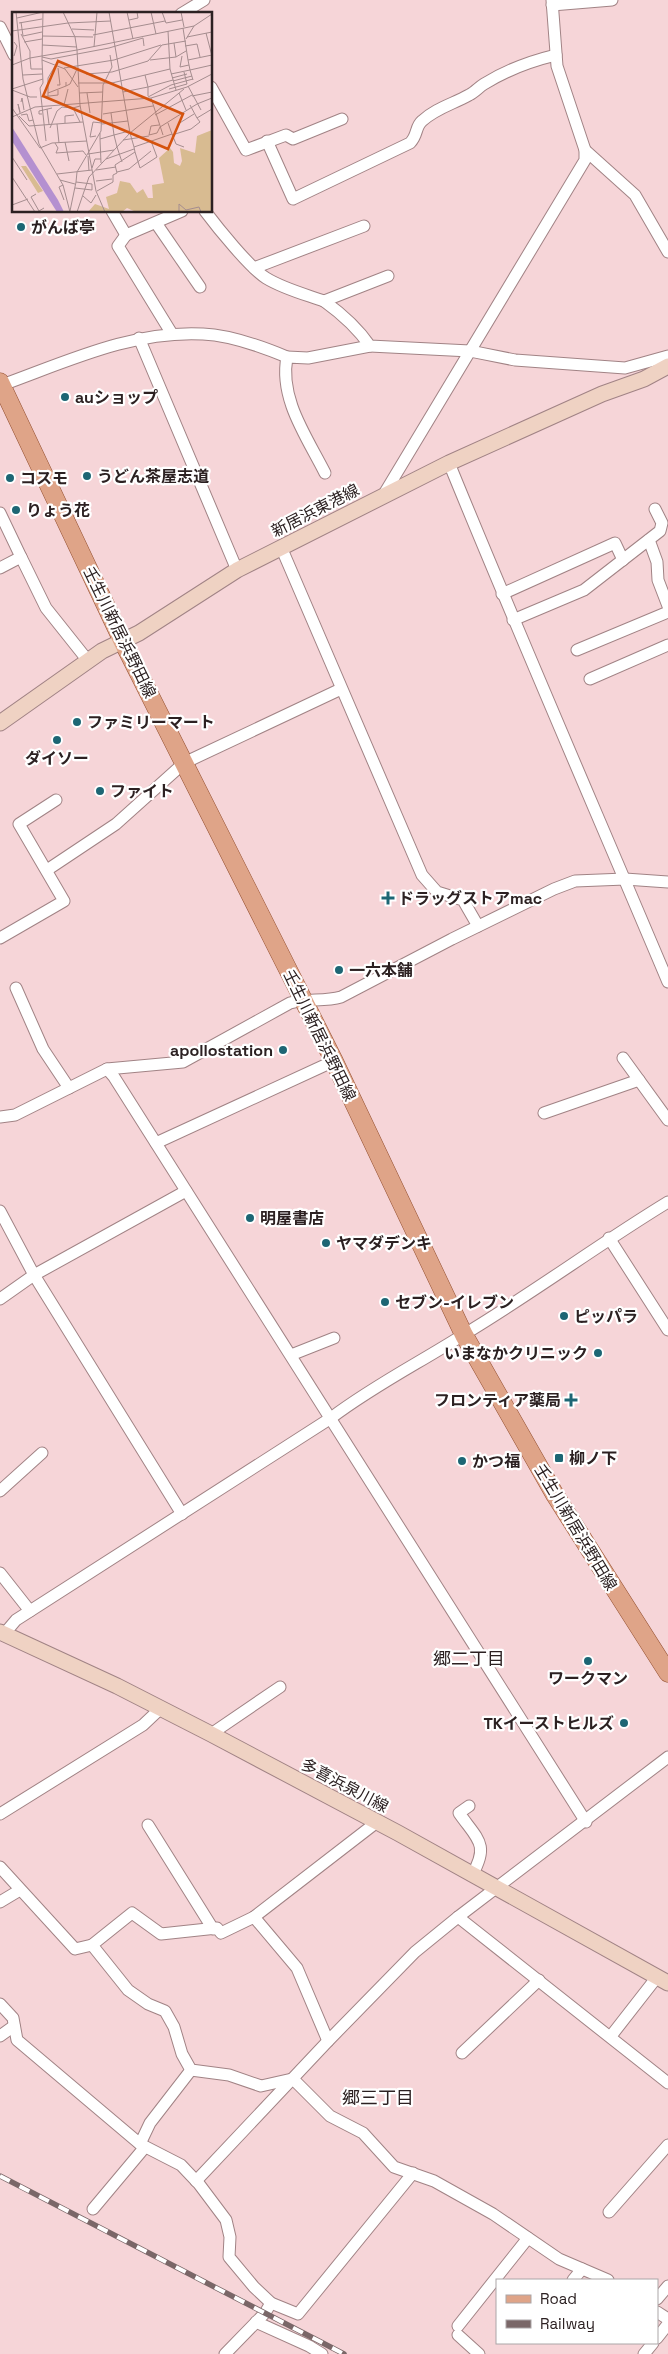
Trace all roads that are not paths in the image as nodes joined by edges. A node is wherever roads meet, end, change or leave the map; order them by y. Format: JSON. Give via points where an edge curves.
{"nodes":[{"id":1,"x":204,"y":0,"type":"edge"},
{"id":2,"x":612,"y":0,"type":"edge"},
{"id":3,"x":552,"y":2,"type":"edge"},
{"id":4,"x":184,"y":12,"type":"edge"},
{"id":5,"x":0,"y":27,"type":"edge"},
{"id":6,"x":12,"y":51,"type":"edge"},
{"id":7,"x":556,"y":55,"type":"junction"},
{"id":8,"x":212,"y":88,"type":"edge"},
{"id":9,"x":342,"y":119,"type":"dead end"},
{"id":10,"x":266,"y":141,"type":"junction"},
{"id":11,"x":585,"y":150,"type":"junction"},
{"id":12,"x":113,"y":212,"type":"edge"},
{"id":13,"x":180,"y":212,"type":"edge"},
{"id":14,"x":206,"y":212,"type":"edge"},
{"id":15,"x":156,"y":223,"type":"junction"},
{"id":16,"x":364,"y":226,"type":"dead end"},
{"id":17,"x":126,"y":234,"type":"junction"},
{"id":18,"x":668,"y":252,"type":"edge"},
{"id":19,"x":254,"y":268,"type":"junction"},
{"id":20,"x":388,"y":276,"type":"dead end"},
{"id":21,"x":200,"y":287,"type":"dead end"},
{"id":22,"x":324,"y":301,"type":"junction"},
{"id":23,"x":172,"y":334,"type":"junction"},
{"id":24,"x":139,"y":338,"type":"junction"},
{"id":25,"x":370,"y":346,"type":"junction"},
{"id":26,"x":470,"y":351,"type":"junction"},
{"id":27,"x":668,"y":356,"type":"edge"},
{"id":28,"x":287,"y":357,"type":"junction"},
{"id":29,"x":668,"y":366,"type":"edge"},
{"id":30,"x":1,"y":384,"type":"edge"},
{"id":31,"x":449,"y":463,"type":"junction"},
{"id":32,"x":325,"y":473,"type":"dead end"},
{"id":33,"x":384,"y":494,"type":"junction"},
{"id":34,"x":655,"y":509,"type":"dead end"},
{"id":35,"x":0,"y":512,"type":"edge"},
{"id":36,"x":649,"y":540,"type":"junction"},
{"id":37,"x":281,"y":547,"type":"junction"},
{"id":38,"x":21,"y":557,"type":"junction"},
{"id":39,"x":623,"y":560,"type":"junction"},
{"id":40,"x":0,"y":568,"type":"edge"},
{"id":41,"x":237,"y":570,"type":"junction"},
{"id":42,"x":502,"y":594,"type":"junction"},
{"id":43,"x":668,"y":606,"type":"edge"},
{"id":44,"x":668,"y":612,"type":"edge"},
{"id":45,"x":513,"y":620,"type":"junction"},
{"id":46,"x":122,"y":640,"type":"junction"},
{"id":47,"x":668,"y":645,"type":"edge"},
{"id":48,"x":577,"y":650,"type":"dead end"},
{"id":49,"x":89,"y":662,"type":"junction"},
{"id":50,"x":590,"y":679,"type":"dead end"},
{"id":51,"x":341,"y":689,"type":"junction"},
{"id":52,"x":0,"y":723,"type":"edge"},
{"id":53,"x":184,"y":763,"type":"junction"},
{"id":54,"x":56,"y":800,"type":"dead end"},
{"id":55,"x":47,"y":870,"type":"junction"},
{"id":56,"x":624,"y":879,"type":"junction"},
{"id":57,"x":668,"y":882,"type":"edge"},
{"id":58,"x":478,"y":926,"type":"junction"},
{"id":59,"x":0,"y":938,"type":"edge"},
{"id":60,"x":668,"y":982,"type":"edge"},
{"id":61,"x":16,"y":988,"type":"dead end"},
{"id":62,"x":303,"y":999,"type":"junction"},
{"id":63,"x":623,"y":1058,"type":"dead end"},
{"id":64,"x":334,"y":1061,"type":"junction"},
{"id":65,"x":107,"y":1069,"type":"junction"},
{"id":66,"x":639,"y":1080,"type":"junction"},
{"id":67,"x":69,"y":1088,"type":"junction"},
{"id":68,"x":544,"y":1113,"type":"dead end"},
{"id":69,"x":0,"y":1117,"type":"edge"},
{"id":70,"x":668,"y":1120,"type":"edge"},
{"id":71,"x":156,"y":1143,"type":"junction"},
{"id":72,"x":186,"y":1191,"type":"junction"},
{"id":73,"x":668,"y":1202,"type":"edge"},
{"id":74,"x":0,"y":1211,"type":"edge"},
{"id":75,"x":609,"y":1238,"type":"junction"},
{"id":76,"x":34,"y":1275,"type":"junction"},
{"id":77,"x":0,"y":1299,"type":"edge"},
{"id":78,"x":668,"y":1330,"type":"edge"},
{"id":79,"x":464,"y":1335,"type":"junction"},
{"id":80,"x":334,"y":1338,"type":"dead end"},
{"id":81,"x":291,"y":1355,"type":"junction"},
{"id":82,"x":331,"y":1418,"type":"junction"},
{"id":83,"x":42,"y":1453,"type":"dead end"},
{"id":84,"x":0,"y":1490,"type":"edge"},
{"id":85,"x":182,"y":1514,"type":"junction"},
{"id":86,"x":0,"y":1574,"type":"edge"},
{"id":87,"x":30,"y":1611,"type":"junction"},
{"id":88,"x":2,"y":1632,"type":"edge"},
{"id":89,"x":668,"y":1673,"type":"edge"},
{"id":90,"x":280,"y":1687,"type":"dead end"},
{"id":91,"x":161,"y":1708,"type":"junction"},
{"id":92,"x":211,"y":1734,"type":"junction"},
{"id":93,"x":668,"y":1758,"type":"edge"},
{"id":94,"x":469,"y":1806,"type":"dead end"},
{"id":95,"x":0,"y":1814,"type":"edge"},
{"id":96,"x":377,"y":1822,"type":"junction"},
{"id":97,"x":586,"y":1822,"type":"junction"},
{"id":98,"x":148,"y":1825,"type":"dead end"},
{"id":99,"x":0,"y":1867,"type":"edge"},
{"id":100,"x":472,"y":1875,"type":"junction"},
{"id":101,"x":496,"y":1889,"type":"junction"},
{"id":102,"x":20,"y":1890,"type":"junction"},
{"id":103,"x":0,"y":1902,"type":"edge"},
{"id":104,"x":254,"y":1917,"type":"junction"},
{"id":105,"x":458,"y":1917,"type":"junction"},
{"id":106,"x":213,"y":1929,"type":"junction"},
{"id":107,"x":92,"y":1945,"type":"junction"},
{"id":108,"x":538,"y":1980,"type":"junction"},
{"id":109,"x":662,"y":1980,"type":"edge"},
{"id":110,"x":0,"y":2004,"type":"edge"},
{"id":111,"x":14,"y":2026,"type":"junction"},
{"id":112,"x":0,"y":2036,"type":"edge"},
{"id":113,"x":610,"y":2036,"type":"junction"},
{"id":114,"x":328,"y":2041,"type":"junction"},
{"id":115,"x":462,"y":2053,"type":"dead end"},
{"id":116,"x":191,"y":2070,"type":"junction"},
{"id":117,"x":292,"y":2079,"type":"junction"},
{"id":118,"x":668,"y":2083,"type":"edge"},
{"id":119,"x":668,"y":2145,"type":"edge"},
{"id":120,"x":142,"y":2146,"type":"junction"},
{"id":121,"x":413,"y":2173,"type":"junction"},
{"id":122,"x":196,"y":2181,"type":"junction"},
{"id":123,"x":93,"y":2209,"type":"dead end"},
{"id":124,"x":609,"y":2212,"type":"dead end"},
{"id":125,"x":528,"y":2238,"type":"junction"},
{"id":126,"x":582,"y":2269,"type":"junction"},
{"id":127,"x":497,"y":2279,"type":"edge"},
{"id":128,"x":574,"y":2279,"type":"edge"},
{"id":129,"x":606,"y":2279,"type":"edge"},
{"id":130,"x":496,"y":2280,"type":"edge"},
{"id":131,"x":668,"y":2286,"type":"edge"},
{"id":132,"x":658,"y":2298,"type":"edge"},
{"id":133,"x":271,"y":2303,"type":"junction"},
{"id":134,"x":256,"y":2322,"type":"junction"},
{"id":135,"x":668,"y":2324,"type":"edge"},
{"id":136,"x":658,"y":2337,"type":"edge"},
{"id":137,"x":652,"y":2344,"type":"edge"},
{"id":138,"x":225,"y":2354,"type":"edge"},
{"id":139,"x":322,"y":2354,"type":"edge"},
{"id":140,"x":479,"y":2354,"type":"edge"},
{"id":141,"x":644,"y":2354,"type":"edge"}],
"edges":[{"from":1,"to":4,"type":"street"},
{"from":2,"to":3,"type":"street"},
{"from":3,"to":7,"type":"street"},
{"from":5,"to":6,"type":"street"},
{"from":7,"to":10,"type":"street","via":[[522,66],[445,105],[423,120],[410,144],[293,199]]},
{"from":7,"to":11,"type":"street","via":[[564,91]]},
{"from":8,"to":10,"type":"street","via":[[246,150]]},
{"from":9,"to":10,"type":"street","via":[[293,140],[286,134]]},
{"from":11,"to":18,"type":"street","via":[[635,195]]},
{"from":11,"to":26,"type":"street","via":[[585,160]]},
{"from":12,"to":17,"type":"street"},
{"from":13,"to":15,"type":"street"},
{"from":14,"to":19,"type":"street"},
{"from":15,"to":17,"type":"street"},
{"from":15,"to":21,"type":"street"},
{"from":16,"to":19,"type":"street"},
{"from":17,"to":23,"type":"street","via":[[118,246]]},
{"from":19,"to":22,"type":"street","via":[[289,290]]},
{"from":20,"to":22,"type":"street"},
{"from":22,"to":25,"type":"street","via":[[360,332]]},
{"from":23,"to":24,"type":"street"},
{"from":23,"to":28,"type":"street","via":[[204,334]]},
{"from":24,"to":30,"type":"street"},
{"from":24,"to":41,"type":"street"},
{"from":25,"to":26,"type":"street"},
{"from":25,"to":28,"type":"street","via":[[308,358]]},
{"from":26,"to":27,"type":"street","via":[[515,360],[625,368]]},
{"from":26,"to":33,"type":"street"},
{"from":28,"to":32,"type":"street","via":[[284,374],[289,398]]},
{"from":29,"to":31,"type":"main road","name":"新居浜東港線"},
{"from":30,"to":46,"type":"main road","name":"壬生川新居浜野田線"},
{"from":31,"to":33,"type":"main road","name":"新居浜東港線"},
{"from":31,"to":42,"type":"street"},
{"from":33,"to":37,"type":"main road","name":"新居浜東港線"},
{"from":34,"to":36,"type":"street","via":[[662,523],[660,531]]},
{"from":35,"to":38,"type":"street"},
{"from":36,"to":39,"type":"street"},
{"from":36,"to":43,"type":"street"},
{"from":37,"to":41,"type":"main road","name":"新居浜東港線"},
{"from":37,"to":51,"type":"street"},
{"from":38,"to":40,"type":"street"},
{"from":38,"to":49,"type":"street","via":[[46,608]]},
{"from":39,"to":42,"type":"street","via":[[616,543]]},
{"from":39,"to":45,"type":"street","via":[[584,590]]},
{"from":41,"to":46,"type":"main road","name":"新居浜東港線","via":[[139,633]]},
{"from":42,"to":45,"type":"street"},
{"from":44,"to":48,"type":"street"},
{"from":45,"to":56,"type":"street"},
{"from":46,"to":49,"type":"main road","name":"新居浜東港線","via":[[102,650]]},
{"from":46,"to":53,"type":"main road","name":"壬生川新居浜野田線"},
{"from":47,"to":50,"type":"street"},
{"from":49,"to":52,"type":"main road","name":"新居浜東港線"},
{"from":51,"to":53,"type":"street"},
{"from":51,"to":58,"type":"street","via":[[422,875],[437,892],[463,900]]},
{"from":53,"to":55,"type":"street","via":[[116,824]]},
{"from":53,"to":62,"type":"main road","name":"壬生川新居浜野田線"},
{"from":54,"to":55,"type":"street","via":[[19,824]]},
{"from":55,"to":59,"type":"street","via":[[64,901]]},
{"from":56,"to":57,"type":"street"},
{"from":56,"to":58,"type":"street","via":[[575,881]]},
{"from":56,"to":60,"type":"street"},
{"from":58,"to":62,"type":"street","via":[[341,997]]},
{"from":61,"to":67,"type":"street","via":[[43,1049]]},
{"from":62,"to":64,"type":"main road","name":"壬生川新居浜野田線"},
{"from":62,"to":65,"type":"street","via":[[290,1003],[184,1062]]},
{"from":63,"to":66,"type":"street"},
{"from":64,"to":71,"type":"street"},
{"from":64,"to":79,"type":"main road","name":"壬生川新居浜野田線"},
{"from":65,"to":67,"type":"street"},
{"from":65,"to":71,"type":"street"},
{"from":66,"to":68,"type":"street"},
{"from":66,"to":70,"type":"street"},
{"from":67,"to":69,"type":"street","via":[[15,1115]]},
{"from":71,"to":72,"type":"street"},
{"from":72,"to":76,"type":"street"},
{"from":72,"to":81,"type":"street"},
{"from":73,"to":75,"type":"street"},
{"from":74,"to":76,"type":"street"},
{"from":75,"to":78,"type":"street"},
{"from":75,"to":79,"type":"street"},
{"from":76,"to":77,"type":"street"},
{"from":76,"to":85,"type":"street"},
{"from":79,"to":82,"type":"street","via":[[362,1395]]},
{"from":79,"to":89,"type":"main road","name":"壬生川新居浜野田線","via":[[612,1588]]},
{"from":80,"to":81,"type":"street"},
{"from":81,"to":82,"type":"street"},
{"from":82,"to":85,"type":"street"},
{"from":82,"to":97,"type":"street"},
{"from":83,"to":84,"type":"street"},
{"from":85,"to":87,"type":"street"},
{"from":86,"to":87,"type":"street"},
{"from":87,"to":88,"type":"street"},
{"from":88,"to":91,"type":"main road","name":"多喜浜泉川線"},
{"from":90,"to":92,"type":"street"},
{"from":91,"to":92,"type":"main road","name":"多喜浜泉川線"},
{"from":91,"to":95,"type":"street","via":[[143,1726]]},
{"from":92,"to":96,"type":"main road","name":"多喜浜泉川線"},
{"from":93,"to":97,"type":"street"},
{"from":94,"to":100,"type":"street","via":[[459,1813],[481,1845],[482,1852]]},
{"from":96,"to":100,"type":"main road","name":"多喜浜泉川線"},
{"from":96,"to":104,"type":"street"},
{"from":97,"to":101,"type":"street"},
{"from":98,"to":106,"type":"street"},
{"from":99,"to":102,"type":"street"},
{"from":100,"to":101,"type":"main road","name":"多喜浜泉川線"},
{"from":101,"to":105,"type":"street"},
{"from":101,"to":109,"type":"main road","name":"多喜浜泉川線"},
{"from":102,"to":103,"type":"street"},
{"from":102,"to":107,"type":"street","via":[[74,1949]]},
{"from":104,"to":106,"type":"street","via":[[221,1933]]},
{"from":104,"to":114,"type":"street","via":[[297,1968]]},
{"from":105,"to":108,"type":"street"},
{"from":105,"to":114,"type":"street","via":[[415,1952]]},
{"from":106,"to":107,"type":"street","via":[[161,1934],[132,1913]]},
{"from":107,"to":116,"type":"street","via":[[128,1990],[165,2011]]},
{"from":108,"to":113,"type":"street"},
{"from":108,"to":115,"type":"street"},
{"from":109,"to":113,"type":"street"},
{"from":110,"to":111,"type":"street","via":[[13,2018]]},
{"from":111,"to":112,"type":"street"},
{"from":111,"to":120,"type":"street","via":[[17,2040]]},
{"from":113,"to":118,"type":"street"},
{"from":114,"to":117,"type":"street"},
{"from":116,"to":117,"type":"street","via":[[229,2075],[262,2086]]},
{"from":116,"to":120,"type":"street","via":[[150,2123]]},
{"from":117,"to":121,"type":"street","via":[[330,2116],[363,2133],[394,2167]]},
{"from":117,"to":122,"type":"street"},
{"from":119,"to":124,"type":"street"},
{"from":120,"to":122,"type":"street","via":[[181,2165]]},
{"from":120,"to":123,"type":"street"},
{"from":121,"to":125,"type":"street","via":[[477,2205]]},
{"from":121,"to":133,"type":"street","via":[[298,2314]]},
{"from":122,"to":133,"type":"street","via":[[226,2220],[230,2237],[229,2257]]},
{"from":125,"to":126,"type":"street","via":[[559,2259]]},
{"from":125,"to":127,"type":"street"},
{"from":126,"to":128,"type":"street"},
{"from":126,"to":129,"type":"street"},
{"from":130,"to":140,"type":"street","via":[[458,2330]]},
{"from":131,"to":132,"type":"street"},
{"from":133,"to":134,"type":"street"},
{"from":134,"to":138,"type":"street"},
{"from":134,"to":139,"type":"street"},
{"from":135,"to":136,"type":"street"},
{"from":137,"to":141,"type":"street"}]}
